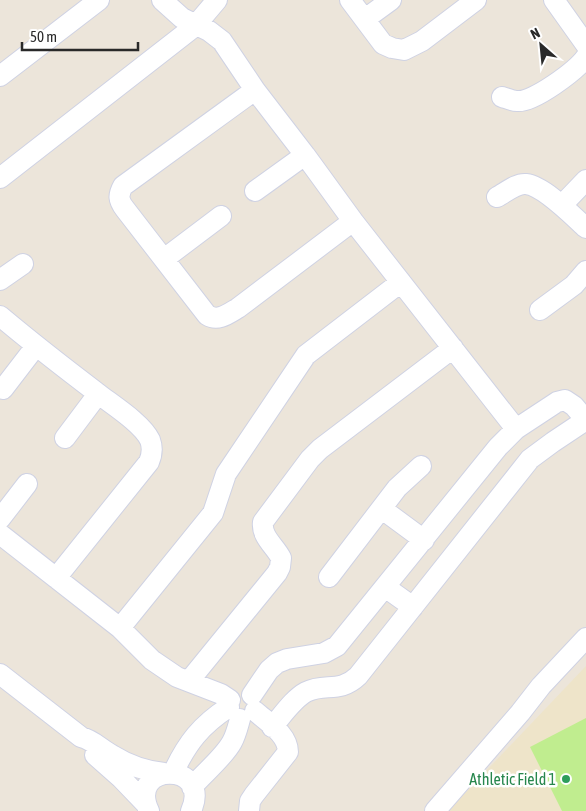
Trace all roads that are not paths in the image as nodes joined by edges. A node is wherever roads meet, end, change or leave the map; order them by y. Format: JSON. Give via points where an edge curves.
{"nodes":[{"id":1,"x":162,"y":0,"type":"edge"},
{"id":2,"x":217,"y":0,"type":"edge"},
{"id":3,"x":350,"y":0,"type":"edge"},
{"id":4,"x":391,"y":0,"type":"edge"},
{"id":5,"x":476,"y":0,"type":"edge"},
{"id":6,"x":554,"y":0,"type":"edge"},
{"id":7,"x":93,"y":2,"type":"edge"},
{"id":8,"x":365,"y":19,"type":"junction"},
{"id":9,"x":195,"y":26,"type":"junction"},
{"id":10,"x":586,"y":45,"type":"edge"},
{"id":11,"x":586,"y":57,"type":"edge"},
{"id":12,"x":0,"y":76,"type":"edge"},
{"id":13,"x":255,"y":90,"type":"junction"},
{"id":14,"x":502,"y":97,"type":"dead end"},
{"id":15,"x":305,"y":155,"type":"junction"},
{"id":16,"x":0,"y":178,"type":"edge"},
{"id":17,"x":586,"y":180,"type":"edge"},
{"id":18,"x":255,"y":191,"type":"dead end"},
{"id":19,"x":497,"y":197,"type":"dead end"},
{"id":20,"x":562,"y":205,"type":"junction"},
{"id":21,"x":221,"y":216,"type":"dead end"},
{"id":22,"x":353,"y":222,"type":"junction"},
{"id":23,"x":586,"y":228,"type":"edge"},
{"id":24,"x":164,"y":259,"type":"junction"},
{"id":25,"x":23,"y":264,"type":"dead end"},
{"id":26,"x":586,"y":271,"type":"edge"},
{"id":27,"x":0,"y":280,"type":"edge"},
{"id":28,"x":401,"y":282,"type":"junction"},
{"id":29,"x":540,"y":310,"type":"dead end"},
{"id":30,"x":0,"y":316,"type":"edge"},
{"id":31,"x":36,"y":346,"type":"junction"},
{"id":32,"x":453,"y":348,"type":"junction"},
{"id":33,"x":3,"y":389,"type":"dead end"},
{"id":34,"x":98,"y":394,"type":"junction"},
{"id":35,"x":586,"y":420,"type":"edge"},
{"id":36,"x":516,"y":430,"type":"junction"},
{"id":37,"x":65,"y":438,"type":"dead end"},
{"id":38,"x":421,"y":466,"type":"dead end"},
{"id":39,"x":27,"y":484,"type":"dead end"},
{"id":40,"x":382,"y":509,"type":"junction"},
{"id":41,"x":0,"y":518,"type":"edge"},
{"id":42,"x":0,"y":534,"type":"edge"},
{"id":43,"x":424,"y":540,"type":"junction"},
{"id":44,"x":329,"y":577,"type":"dead end"},
{"id":45,"x":56,"y":578,"type":"junction"},
{"id":46,"x":385,"y":587,"type":"junction"},
{"id":47,"x":413,"y":607,"type":"junction"},
{"id":48,"x":120,"y":628,"type":"junction"},
{"id":49,"x":586,"y":638,"type":"edge"},
{"id":50,"x":0,"y":674,"type":"edge"},
{"id":51,"x":189,"y":681,"type":"junction"},
{"id":52,"x":241,"y":707,"type":"junction"},
{"id":53,"x":272,"y":727,"type":"junction"},
{"id":54,"x":81,"y":737,"type":"junction"},
{"id":55,"x":192,"y":740,"type":"junction"},
{"id":56,"x":216,"y":762,"type":"junction"},
{"id":57,"x":168,"y":773,"type":"junction"},
{"id":58,"x":194,"y":803,"type":"edge"},
{"id":59,"x":147,"y":808,"type":"edge"},
{"id":60,"x":249,"y":811,"type":"edge"},
{"id":61,"x":435,"y":811,"type":"edge"}],
"edges":[{"from":1,"to":9,"type":"street"},
{"from":2,"to":9,"type":"street"},
{"from":3,"to":8,"type":"street"},
{"from":4,"to":8,"type":"street"},
{"from":5,"to":8,"type":"street","via":[[422,41],[404,50],[383,44]]},
{"from":6,"to":10,"type":"street"},
{"from":7,"to":12,"type":"street"},
{"from":9,"to":13,"type":"street","via":[[210,31],[222,41]]},
{"from":9,"to":16,"type":"street"},
{"from":11,"to":14,"type":"street","via":[[535,97],[517,101]]},
{"from":13,"to":15,"type":"street"},
{"from":13,"to":24,"type":"street","via":[[123,186],[119,201]]},
{"from":15,"to":18,"type":"street"},
{"from":15,"to":22,"type":"street"},
{"from":17,"to":20,"type":"street"},
{"from":19,"to":20,"type":"street","via":[[526,184]]},
{"from":20,"to":23,"type":"street"},
{"from":21,"to":24,"type":"street"},
{"from":22,"to":24,"type":"street","via":[[238,308],[214,319],[207,315]]},
{"from":22,"to":28,"type":"street"},
{"from":25,"to":27,"type":"street"},
{"from":26,"to":29,"type":"street","via":[[574,285]]},
{"from":28,"to":32,"type":"street"},
{"from":28,"to":48,"type":"street","via":[[306,355],[226,474],[213,514]]},
{"from":30,"to":31,"type":"street"},
{"from":31,"to":33,"type":"street"},
{"from":31,"to":34,"type":"street"},
{"from":32,"to":36,"type":"street"},
{"from":32,"to":51,"type":"street","via":[[310,459],[263,522],[265,535],[281,558],[277,573]]},
{"from":34,"to":37,"type":"street"},
{"from":34,"to":45,"type":"street","via":[[143,430],[150,439],[152,456]]},
{"from":35,"to":36,"type":"street","via":[[565,400]]},
{"from":35,"to":47,"type":"street","via":[[530,459]]},
{"from":36,"to":43,"type":"street","via":[[498,447]]},
{"from":38,"to":40,"type":"street","via":[[397,488]]},
{"from":39,"to":41,"type":"street"},
{"from":40,"to":43,"type":"street"},
{"from":40,"to":44,"type":"street"},
{"from":42,"to":45,"type":"street"},
{"from":43,"to":46,"type":"street"},
{"from":45,"to":48,"type":"street"},
{"from":46,"to":47,"type":"street"},
{"from":46,"to":52,"type":"street","via":[[337,646],[324,653],[277,663]]},
{"from":47,"to":53,"type":"street","via":[[352,681],[343,686],[306,692]]},
{"from":48,"to":51,"type":"street","via":[[152,660],[176,677]]},
{"from":49,"to":61,"type":"street"},
{"from":50,"to":54,"type":"street"},
{"from":51,"to":52,"type":"street","via":[[221,694]]},
{"from":52,"to":53,"type":"street"},
{"from":52,"to":55,"type":"street","via":[[211,719]]},
{"from":52,"to":56,"type":"street","via":[[232,742]]},
{"from":53,"to":60,"type":"street","via":[[283,737],[288,752],[250,801]]},
{"from":54,"to":57,"type":"street","via":[[133,766]]},
{"from":54,"to":59,"type":"street","via":[[94,755],[121,778]]},
{"from":55,"to":56,"type":"street"},
{"from":55,"to":57,"type":"street"},
{"from":56,"to":58,"type":"street"},
{"from":57,"to":58,"type":"street","via":[[188,780]]},
{"from":57,"to":59,"type":"street","via":[[156,776],[150,782],[146,789]]}]}
